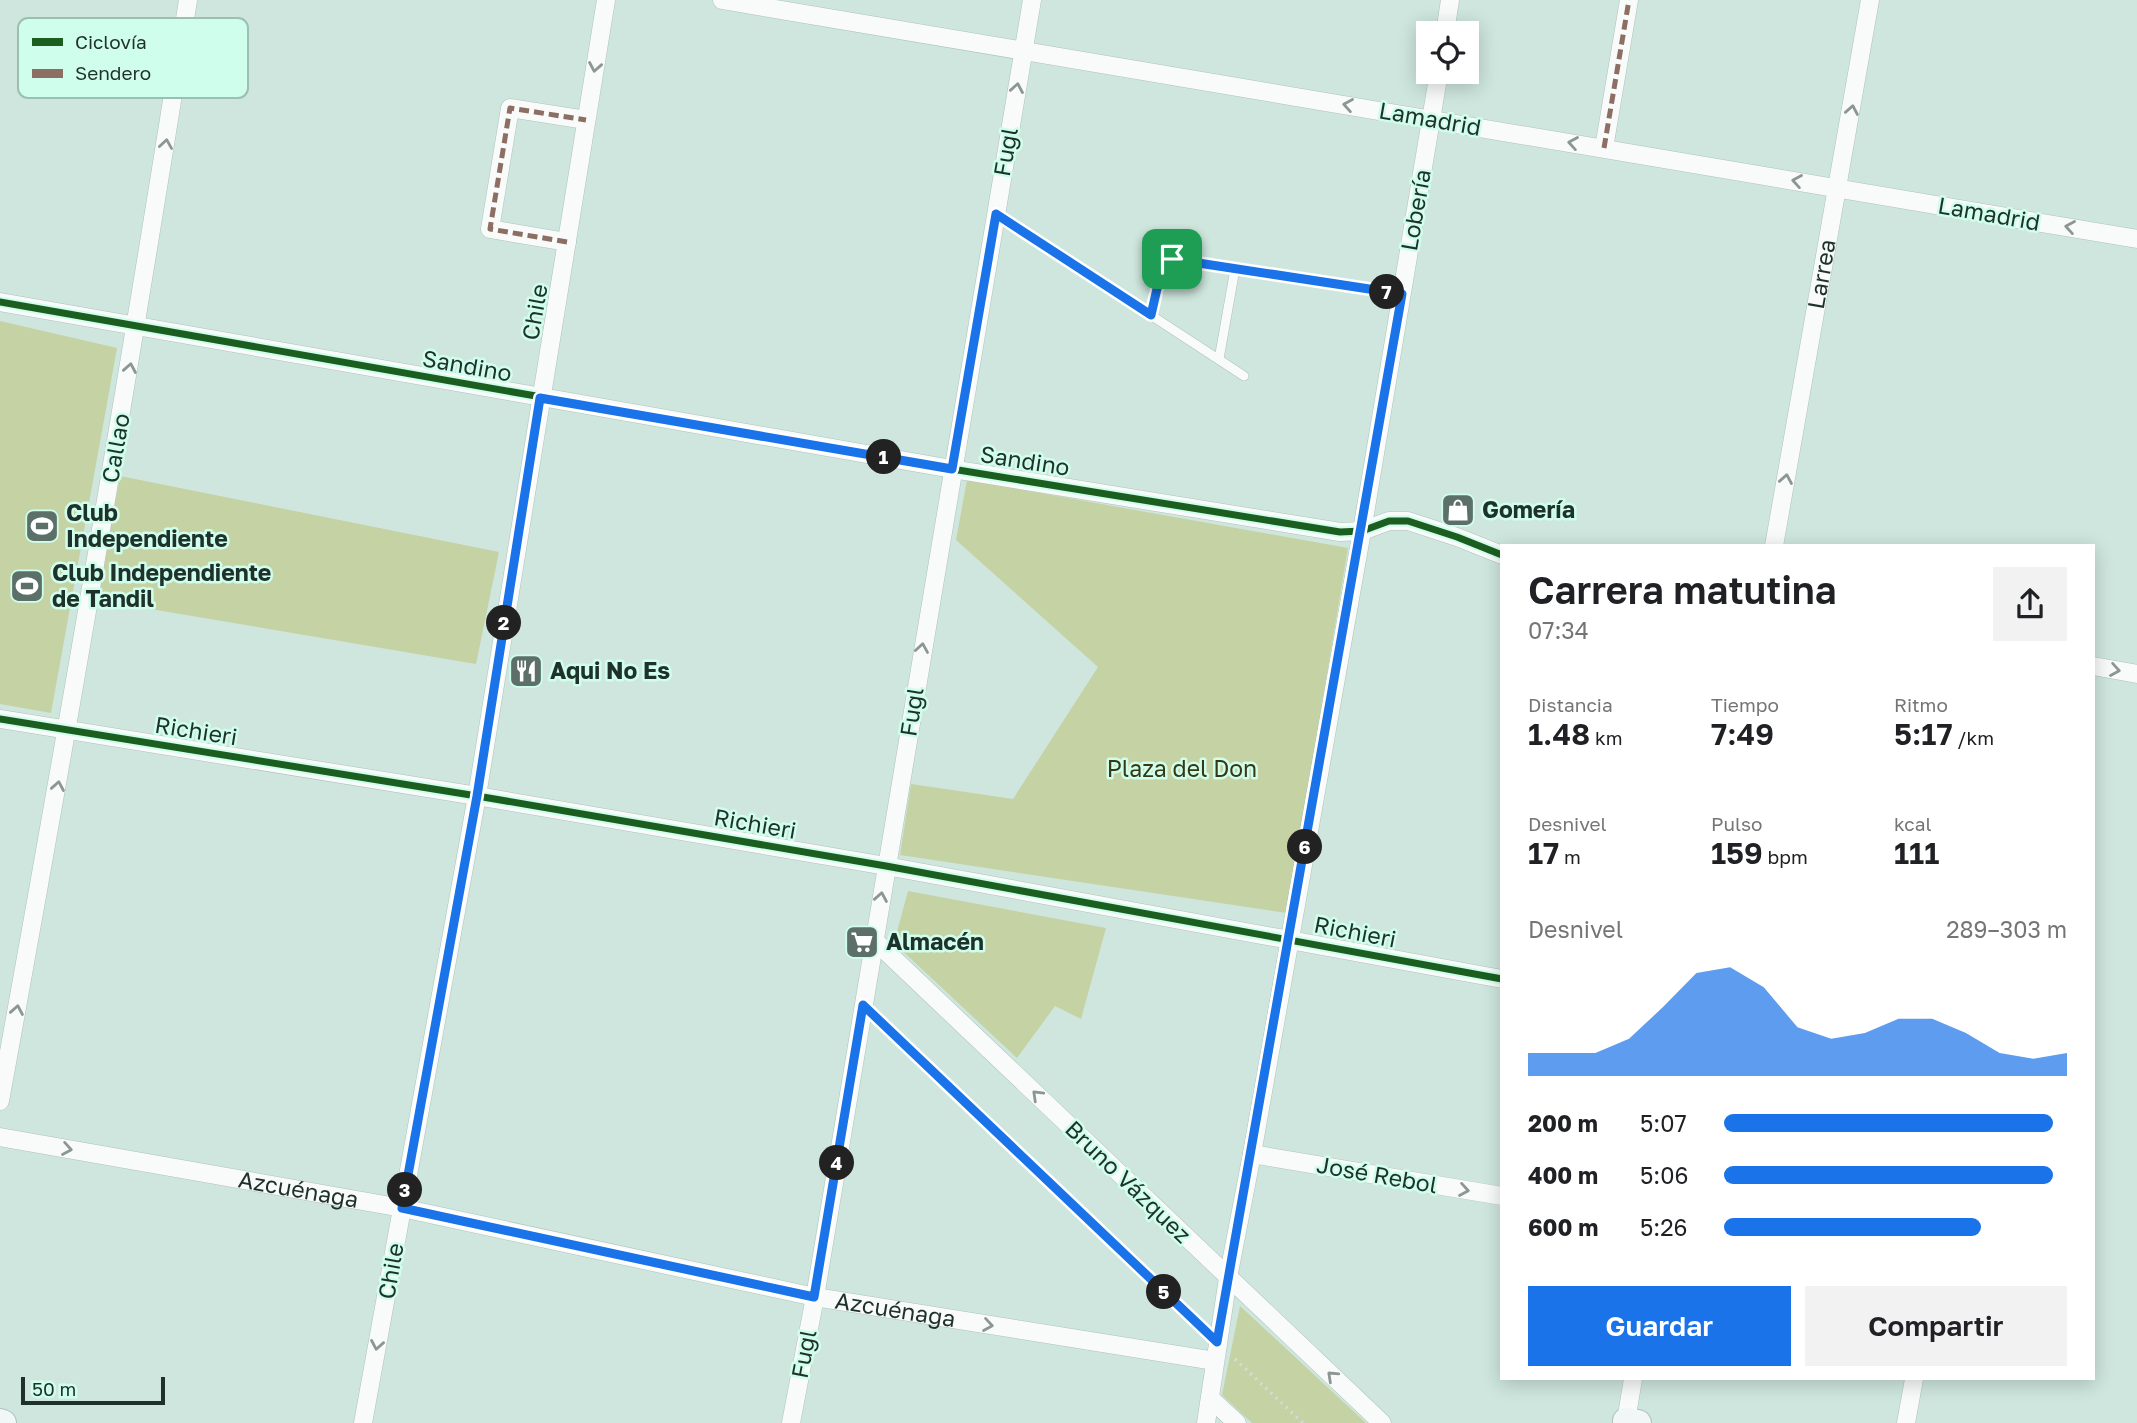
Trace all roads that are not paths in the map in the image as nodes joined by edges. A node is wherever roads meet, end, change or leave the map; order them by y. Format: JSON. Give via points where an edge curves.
{"nodes":[{"id":1,"x":188,"y":0,"type":"edge"},
{"id":2,"x":606,"y":0,"type":"edge"},
{"id":3,"x":722,"y":0,"type":"edge"},
{"id":4,"x":1032,"y":0,"type":"edge"},
{"id":5,"x":1450,"y":0,"type":"edge"},
{"id":6,"x":1629,"y":0,"type":"edge"},
{"id":7,"x":1870,"y":0,"type":"edge"},
{"id":8,"x":185,"y":18,"type":"edge"},
{"id":9,"x":1447,"y":21,"type":"edge"},
{"id":10,"x":1023,"y":50,"type":"junction"},
{"id":11,"x":1437,"y":84,"type":"edge"},
{"id":12,"x":173,"y":98,"type":"edge"},
{"id":13,"x":1431,"y":119,"type":"junction"},
{"id":14,"x":586,"y":120,"type":"junction"},
{"id":15,"x":1604,"y":148,"type":"junction"},
{"id":16,"x":1838,"y":188,"type":"junction"},
{"id":17,"x":996,"y":214,"type":"junction"},
{"id":18,"x":2137,"y":239,"type":"edge"},
{"id":19,"x":567,"y":242,"type":"junction"},
{"id":20,"x":1235,"y":269,"type":"junction"},
{"id":21,"x":1402,"y":294,"type":"junction"},
{"id":22,"x":0,"y":302,"type":"edge"},
{"id":23,"x":1151,"y":315,"type":"junction"},
{"id":24,"x":137,"y":327,"type":"junction"},
{"id":25,"x":1219,"y":359,"type":"junction"},
{"id":26,"x":1244,"y":376,"type":"dead end"},
{"id":27,"x":540,"y":398,"type":"junction"},
{"id":28,"x":952,"y":469,"type":"junction"},
{"id":29,"x":1362,"y":531,"type":"junction"},
{"id":30,"x":1774,"y":544,"type":"edge"},
{"id":31,"x":1500,"y":554,"type":"edge"},
{"id":32,"x":2095,"y":666,"type":"edge"},
{"id":33,"x":2137,"y":674,"type":"edge"},
{"id":34,"x":0,"y":719,"type":"edge"},
{"id":35,"x":68,"y":730,"type":"junction"},
{"id":36,"x":477,"y":796,"type":"junction"},
{"id":37,"x":886,"y":866,"type":"junction"},
{"id":38,"x":874,"y":940,"type":"junction"},
{"id":39,"x":1289,"y":940,"type":"junction"},
{"id":40,"x":1500,"y":979,"type":"edge"},
{"id":41,"x":0,"y":1101,"type":"edge"},
{"id":42,"x":0,"y":1137,"type":"edge"},
{"id":43,"x":1252,"y":1154,"type":"junction"},
{"id":44,"x":1500,"y":1196,"type":"edge"},
{"id":45,"x":402,"y":1208,"type":"junction"},
{"id":46,"x":1228,"y":1278,"type":"junction"},
{"id":47,"x":814,"y":1297,"type":"junction"},
{"id":48,"x":1215,"y":1360,"type":"junction"},
{"id":49,"x":1633,"y":1380,"type":"edge"},
{"id":50,"x":1914,"y":1380,"type":"edge"},
{"id":51,"x":1210,"y":1398,"type":"junction"},
{"id":52,"x":1630,"y":1422,"type":"edge"},
{"id":53,"x":363,"y":1423,"type":"edge"},
{"id":54,"x":791,"y":1423,"type":"edge"},
{"id":55,"x":1206,"y":1423,"type":"edge"},
{"id":56,"x":1237,"y":1423,"type":"edge"},
{"id":57,"x":1382,"y":1423,"type":"edge"},
{"id":58,"x":1906,"y":1423,"type":"edge"}],
"edges":[{"from":8,"to":1,"type":"street","name":"Callao","one_way":true},
{"from":2,"to":14,"type":"street","name":"Chile","one_way":true},
{"from":3,"to":10,"type":"street","name":"Lamadrid"},
{"from":4,"to":10,"type":"street","name":"Fugl"},
{"from":5,"to":9,"type":"street"},
{"from":6,"to":15,"type":"street"},
{"from":16,"to":7,"type":"street","name":"Larrea","one_way":true},
{"from":13,"to":10,"type":"street","name":"Lamadrid","one_way":true},
{"from":17,"to":10,"type":"street","name":"Fugl","one_way":true},
{"from":11,"to":13,"type":"street","name":"Lobería"},
{"from":24,"to":12,"type":"street","name":"Callao","one_way":true},
{"from":15,"to":13,"type":"street","name":"Lamadrid","one_way":true},
{"from":13,"to":21,"type":"street","name":"Lobería"},
{"from":14,"to":19,"type":"street","name":"Chile"},
{"from":14,"to":19,"type":"street","via":[[510,108],[490,229]]},
{"from":16,"to":15,"type":"street","name":"Lamadrid","one_way":true},
{"from":18,"to":16,"type":"street","name":"Lamadrid","one_way":true},
{"from":30,"to":16,"type":"street","name":"Larrea","one_way":true},
{"from":17,"to":23,"type":"lane"},
{"from":17,"to":28,"type":"street","name":"Fugl"},
{"from":19,"to":27,"type":"street","name":"Chile"},
{"from":20,"to":21,"type":"lane"},
{"from":20,"to":23,"type":"lane","via":[[1172,259],[1162,267]]},
{"from":20,"to":25,"type":"lane"},
{"from":21,"to":29,"type":"street","name":"Lobería"},
{"from":22,"to":24,"type":"street","name":"Sandino"},
{"from":23,"to":25,"type":"lane"},
{"from":24,"to":27,"type":"street","name":"Sandino"},
{"from":35,"to":24,"type":"street","name":"Callao","one_way":true},
{"from":25,"to":26,"type":"lane"},
{"from":27,"to":28,"type":"street","name":"Sandino"},
{"from":27,"to":36,"type":"street","name":"Chile"},
{"from":28,"to":29,"type":"street","name":"Sandino","via":[[1340,532]]},
{"from":37,"to":28,"type":"street","name":"Fugl","one_way":true},
{"from":29,"to":31,"type":"street","name":"Sandino","via":[[1389,521],[1408,521]]},
{"from":29,"to":39,"type":"street","name":"Lobería"},
{"from":32,"to":33,"type":"street","one_way":true},
{"from":34,"to":35,"type":"street","name":"Richieri"},
{"from":35,"to":36,"type":"street","name":"Richieri"},
{"from":41,"to":35,"type":"street","name":"Callao","one_way":true},
{"from":36,"to":37,"type":"street","name":"Richieri"},
{"from":36,"to":45,"type":"street","name":"Chile"},
{"from":38,"to":37,"type":"street","name":"Fugl","one_way":true},
{"from":37,"to":39,"type":"street","name":"Richieri"},
{"from":46,"to":38,"type":"street","name":"Bruno Vázquez","one_way":true},
{"from":38,"to":47,"type":"street","name":"Fugl"},
{"from":39,"to":40,"type":"street","name":"Richieri"},
{"from":39,"to":43,"type":"street","name":"Lobería"},
{"from":42,"to":45,"type":"street","name":"Azcuénaga","one_way":true},
{"from":43,"to":44,"type":"street","name":"José Rebol","one_way":true},
{"from":43,"to":46,"type":"street","name":"Lobería"},
{"from":45,"to":47,"type":"street","name":"Azcuénaga"},
{"from":45,"to":53,"type":"street","name":"Chile","one_way":true},
{"from":46,"to":48,"type":"street","name":"Lobería"},
{"from":57,"to":46,"type":"street","name":"Bruno Vázquez","one_way":true},
{"from":47,"to":48,"type":"street","name":"Azcuénaga","one_way":true},
{"from":47,"to":54,"type":"street","name":"Fugl"},
{"from":48,"to":51,"type":"street","name":"Lobería"},
{"from":49,"to":52,"type":"street"},
{"from":50,"to":58,"type":"street"},
{"from":51,"to":55,"type":"street","name":"Lobería"},
{"from":51,"to":56,"type":"street"}]}
